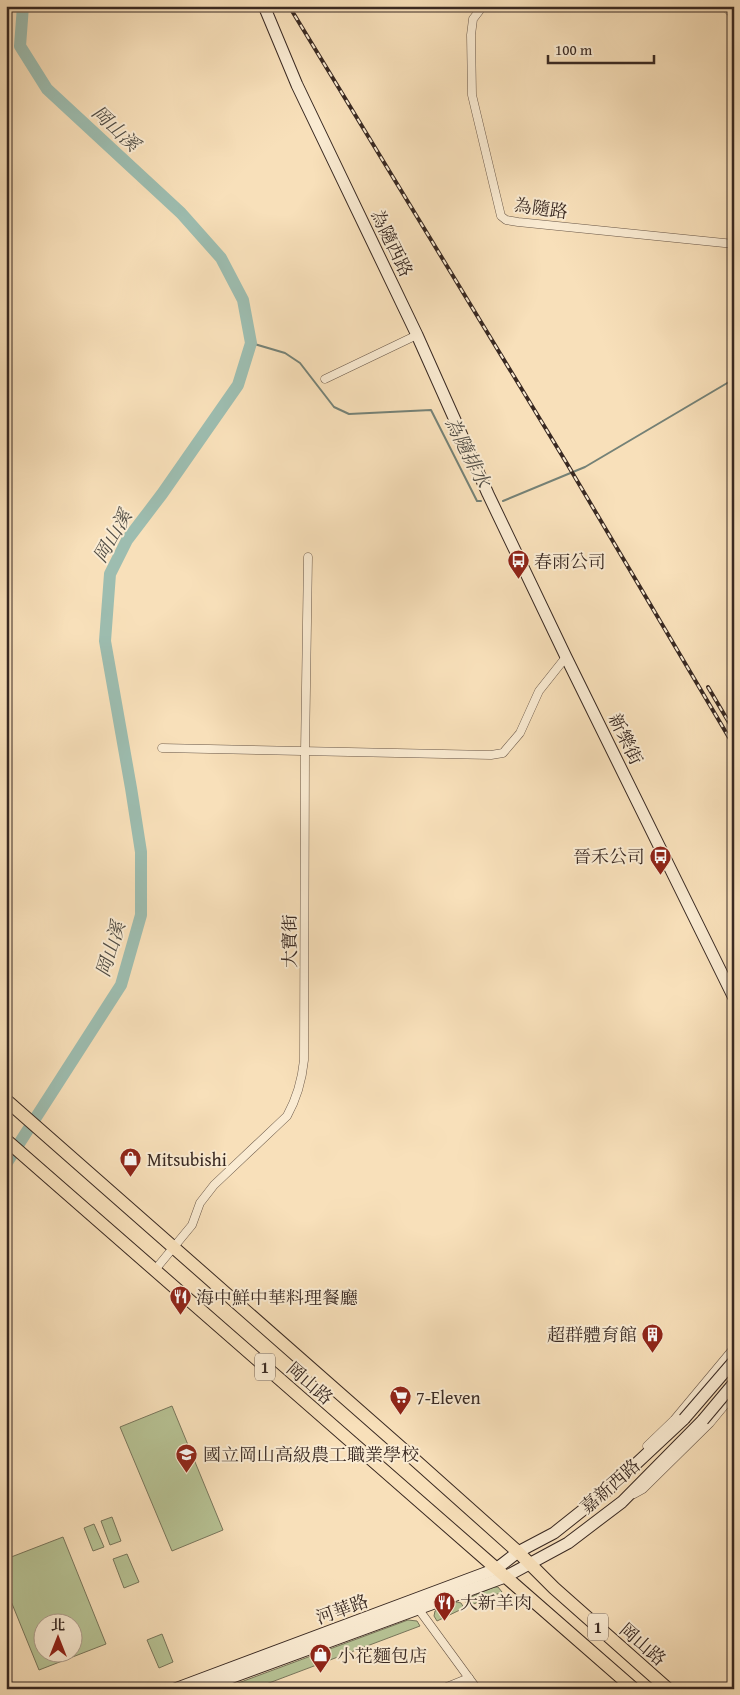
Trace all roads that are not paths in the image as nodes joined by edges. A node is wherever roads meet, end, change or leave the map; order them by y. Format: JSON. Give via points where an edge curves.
{"nodes":[{"id":1,"x":264,"y":6,"type":"edge"},
{"id":2,"x":483,"y":6,"type":"edge"},
{"id":3,"x":724,"y":6,"type":"edge"},
{"id":4,"x":734,"y":15,"type":"edge"},
{"id":5,"x":734,"y":244,"type":"edge"},
{"id":6,"x":417,"y":335,"type":"junction"},
{"id":7,"x":325,"y":379,"type":"dead end"},
{"id":8,"x":488,"y":494,"type":"joint"},
{"id":9,"x":308,"y":557,"type":"dead end"},
{"id":10,"x":566,"y":658,"type":"junction"},
{"id":11,"x":162,"y":748,"type":"dead end"},
{"id":12,"x":305,"y":752,"type":"junction"},
{"id":13,"x":734,"y":998,"type":"edge"},
{"id":14,"x":6,"y":1100,"type":"edge"},
{"id":15,"x":6,"y":1140,"type":"edge"},
{"id":16,"x":174,"y":1248,"type":"junction"},
{"id":17,"x":154,"y":1270,"type":"junction"},
{"id":18,"x":734,"y":1348,"type":"edge"},
{"id":19,"x":734,"y":1360,"type":"edge"},
{"id":20,"x":706,"y":1382,"type":"junction"},
{"id":21,"x":734,"y":1383,"type":"edge"},
{"id":22,"x":734,"y":1394,"type":"edge"},
{"id":23,"x":728,"y":1401,"type":"junction"},
{"id":24,"x":608,"y":1490,"type":"junction"},
{"id":25,"x":630,"y":1496,"type":"junction"},
{"id":26,"x":518,"y":1552,"type":"junction"},
{"id":27,"x":529,"y":1564,"type":"junction"},
{"id":28,"x":501,"y":1573,"type":"junction"},
{"id":29,"x":416,"y":1605,"type":"junction"},
{"id":30,"x":469,"y":1678,"type":"junction"},
{"id":31,"x":194,"y":1687,"type":"edge"},
{"id":32,"x":632,"y":1688,"type":"edge"},
{"id":33,"x":174,"y":1689,"type":"edge"},
{"id":34,"x":442,"y":1689,"type":"edge"},
{"id":35,"x":477,"y":1689,"type":"edge"},
{"id":36,"x":668,"y":1689,"type":"edge"}],
"edges":[{"from":1,"to":6,"type":"street","name":"為隨西路","via":[[297,85]]},
{"from":2,"to":5,"type":"street","name":"為隨路","via":[[473,18],[471,35],[472,100],[501,216],[518,222]]},
{"from":3,"to":4,"type":"street"},
{"from":6,"to":7,"type":"street"},
{"from":6,"to":8,"type":"street","name":"為隨西路"},
{"from":8,"to":10,"type":"street","name":"新樂街"},
{"from":9,"to":12,"type":"street","name":"大寶街"},
{"from":10,"to":12,"type":"street","via":[[539,691],[520,733],[503,753]]},
{"from":10,"to":13,"type":"street","name":"新樂街"},
{"from":11,"to":12,"type":"street"},
{"from":12,"to":16,"type":"street","name":"大寶街","via":[[304,1060],[301,1083],[286,1116],[214,1185],[200,1203],[192,1225]]},
{"from":14,"to":16,"type":"main road","name":"岡山路","number":"1"},
{"from":15,"to":17,"type":"main road","name":"岡山路","number":"1"},
{"from":16,"to":17,"type":"street","name":"大寶街"},
{"from":16,"to":26,"type":"main road","name":"岡山路","number":"1"},
{"from":17,"to":28,"type":"main road","name":"岡山路","number":"1"},
{"from":18,"to":20,"type":"street"},
{"from":19,"to":24,"type":"street","name":"嘉新西路","bridge":true,"via":[[684,1419]]},
{"from":20,"to":23,"type":"street"},
{"from":20,"to":24,"type":"street"},
{"from":21,"to":25,"type":"street","name":"嘉新西路","bridge":true,"via":[[704,1420]]},
{"from":22,"to":23,"type":"street"},
{"from":23,"to":25,"type":"street","via":[[643,1489]]},
{"from":24,"to":26,"type":"street","name":"嘉新西路","via":[[554,1533]]},
{"from":25,"to":27,"type":"street","name":"嘉新西路","via":[[568,1543]]},
{"from":26,"to":27,"type":"main road","number":"1"},
{"from":26,"to":28,"type":"street","name":"河華路"},
{"from":27,"to":28,"type":"street","name":"河華路"},
{"from":27,"to":36,"type":"main road","name":"岡山路","number":"1"},
{"from":28,"to":29,"type":"street","name":"河華路"},
{"from":28,"to":32,"type":"main road","name":"岡山路","number":"1"},
{"from":29,"to":30,"type":"street"},
{"from":29,"to":31,"type":"street","name":"河華路"},
{"from":30,"to":34,"type":"street"},
{"from":30,"to":35,"type":"street"},
{"from":31,"to":33,"type":"street","name":"河華路"}]}
